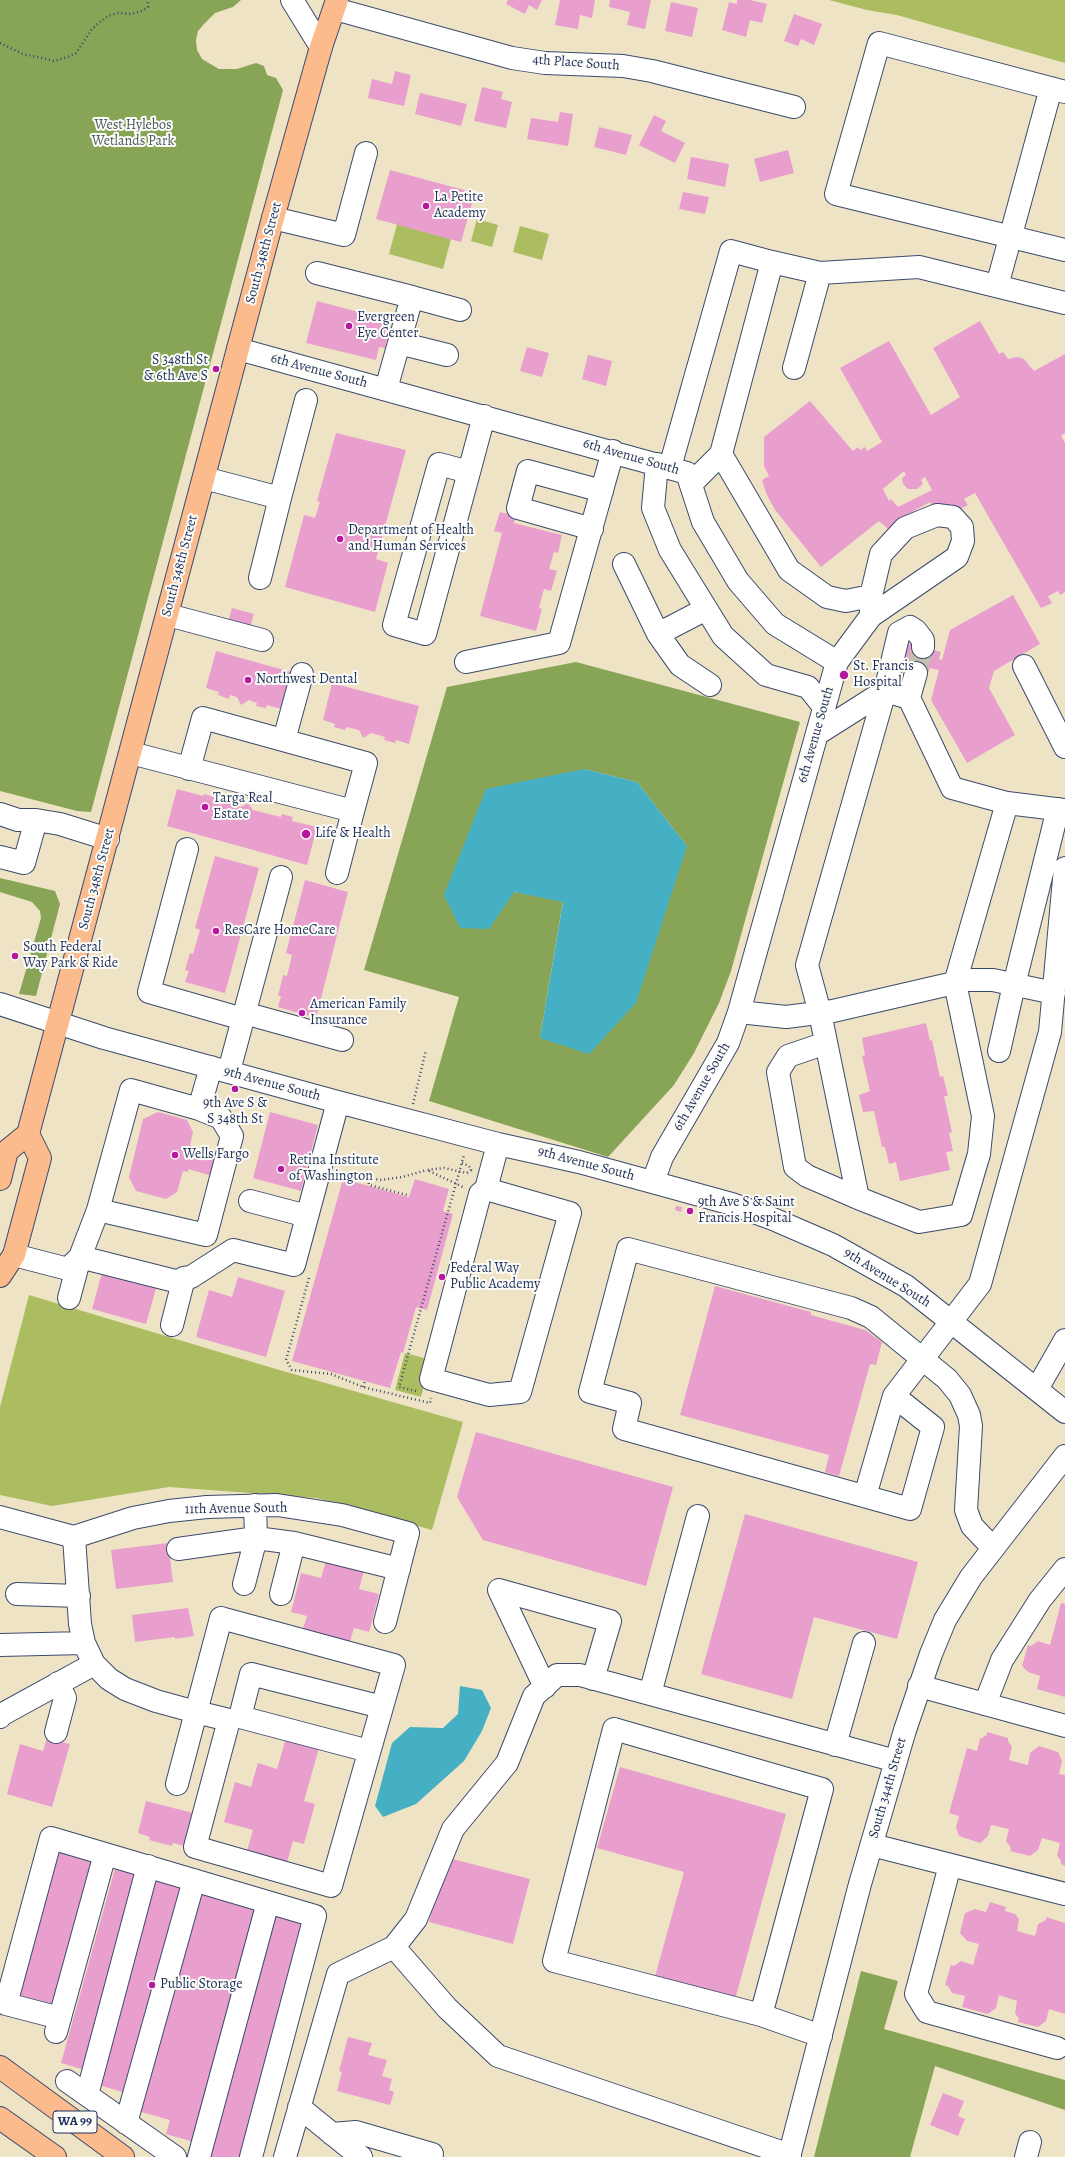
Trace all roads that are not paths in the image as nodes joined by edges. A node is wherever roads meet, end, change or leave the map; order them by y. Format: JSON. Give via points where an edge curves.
{"nodes":[{"id":1,"x":292,"y":0,"type":"edge"},
{"id":2,"x":336,"y":4,"type":"edge"},
{"id":3,"x":321,"y":47,"type":"junction"},
{"id":4,"x":1058,"y":90,"type":"edge"},
{"id":5,"x":794,"y":107,"type":"dead end"},
{"id":6,"x":366,"y":153,"type":"dead end"},
{"id":7,"x":273,"y":218,"type":"junction"},
{"id":8,"x":1010,"y":236,"type":"junction"},
{"id":9,"x":1065,"y":250,"type":"edge"},
{"id":10,"x":772,"y":262,"type":"junction"},
{"id":11,"x":317,"y":273,"type":"dead end"},
{"id":12,"x":820,"y":273,"type":"junction"},
{"id":13,"x":997,"y":286,"type":"junction"},
{"id":14,"x":412,"y":297,"type":"junction"},
{"id":15,"x":1065,"y":303,"type":"edge"},
{"id":16,"x":460,"y":310,"type":"dead end"},
{"id":17,"x":399,"y":343,"type":"junction"},
{"id":18,"x":238,"y":349,"type":"junction"},
{"id":19,"x":447,"y":355,"type":"dead end"},
{"id":20,"x":794,"y":368,"type":"dead end"},
{"id":21,"x":386,"y":389,"type":"junction"},
{"id":22,"x":306,"y":400,"type":"dead end"},
{"id":23,"x":484,"y":416,"type":"junction"},
{"id":24,"x":613,"y":451,"type":"junction"},
{"id":25,"x":721,"y":454,"type":"junction"},
{"id":26,"x":664,"y":466,"type":"junction"},
{"id":27,"x":469,"y":472,"type":"junction"},
{"id":28,"x":204,"y":478,"type":"junction"},
{"id":29,"x":692,"y":483,"type":"junction"},
{"id":30,"x":602,"y":491,"type":"junction"},
{"id":31,"x":280,"y":498,"type":"junction"},
{"id":32,"x":592,"y":529,"type":"junction"},
{"id":33,"x":624,"y":564,"type":"dead end"},
{"id":34,"x":260,"y":578,"type":"dead end"},
{"id":35,"x":871,"y":606,"type":"junction"},
{"id":36,"x":706,"y":609,"type":"junction"},
{"id":37,"x":168,"y":615,"type":"junction"},
{"id":38,"x":658,"y":634,"type":"junction"},
{"id":39,"x":262,"y":640,"type":"dead end"},
{"id":40,"x":923,"y":647,"type":"tunnel mouth"},
{"id":41,"x":466,"y":662,"type":"dead end"},
{"id":42,"x":837,"y":662,"type":"junction"},
{"id":43,"x":1024,"y":666,"type":"dead end"},
{"id":44,"x":916,"y":673,"type":"tunnel mouth"},
{"id":45,"x":302,"y":674,"type":"dead end"},
{"id":46,"x":710,"y":685,"type":"dead end"},
{"id":47,"x":885,"y":691,"type":"junction"},
{"id":48,"x":909,"y":698,"type":"junction"},
{"id":49,"x":824,"y":707,"type":"junction"},
{"id":50,"x":817,"y":734,"type":"junction"},
{"id":51,"x":284,"y":740,"type":"junction"},
{"id":52,"x":1065,"y":747,"type":"edge"},
{"id":53,"x":131,"y":753,"type":"junction"},
{"id":54,"x":189,"y":769,"type":"junction"},
{"id":55,"x":1007,"y":804,"type":"junction"},
{"id":56,"x":0,"y":805,"type":"edge"},
{"id":57,"x":1062,"y":810,"type":"edge"},
{"id":58,"x":353,"y":811,"type":"junction"},
{"id":59,"x":0,"y":814,"type":"edge"},
{"id":60,"x":36,"y":820,"type":"junction"},
{"id":61,"x":108,"y":839,"type":"junction"},
{"id":62,"x":187,"y":849,"type":"dead end"},
{"id":63,"x":4,"y":854,"type":"edge"},
{"id":64,"x":1065,"y":868,"type":"edge"},
{"id":65,"x":337,"y":873,"type":"dead end"},
{"id":66,"x":281,"y":877,"type":"dead end"},
{"id":67,"x":955,"y":983,"type":"junction"},
{"id":68,"x":1014,"y":985,"type":"junction"},
{"id":69,"x":1054,"y":993,"type":"junction"},
{"id":70,"x":0,"y":1004,"type":"edge"},
{"id":71,"x":739,"y":1012,"type":"junction"},
{"id":72,"x":820,"y":1013,"type":"junction"},
{"id":73,"x":244,"y":1016,"type":"junction"},
{"id":74,"x":58,"y":1023,"type":"junction"},
{"id":75,"x":342,"y":1040,"type":"dead end"},
{"id":76,"x":826,"y":1043,"type":"junction"},
{"id":77,"x":1000,"y":1051,"type":"dead end"},
{"id":78,"x":220,"y":1069,"type":"junction"},
{"id":79,"x":338,"y":1102,"type":"junction"},
{"id":80,"x":199,"y":1109,"type":"junction"},
{"id":81,"x":28,"y":1134,"type":"junction"},
{"id":82,"x":498,"y":1144,"type":"junction"},
{"id":83,"x":0,"y":1179,"type":"edge"},
{"id":84,"x":653,"y":1182,"type":"junction"},
{"id":85,"x":475,"y":1190,"type":"junction"},
{"id":86,"x":858,"y":1198,"type":"junction"},
{"id":87,"x":250,"y":1201,"type":"dead end"},
{"id":88,"x":98,"y":1210,"type":"junction"},
{"id":89,"x":307,"y":1216,"type":"junction"},
{"id":90,"x":14,"y":1255,"type":"junction"},
{"id":91,"x":80,"y":1257,"type":"junction"},
{"id":92,"x":0,"y":1276,"type":"edge"},
{"id":93,"x":182,"y":1283,"type":"junction"},
{"id":94,"x":69,"y":1298,"type":"dead end"},
{"id":95,"x":952,"y":1320,"type":"junction"},
{"id":96,"x":172,"y":1325,"type":"dead end"},
{"id":97,"x":1065,"y":1340,"type":"edge"},
{"id":98,"x":922,"y":1359,"type":"junction"},
{"id":99,"x":1037,"y":1389,"type":"junction"},
{"id":100,"x":894,"y":1396,"type":"junction"},
{"id":101,"x":1065,"y":1412,"type":"edge"},
{"id":102,"x":1065,"y":1456,"type":"edge"},
{"id":103,"x":865,"y":1496,"type":"junction"},
{"id":104,"x":255,"y":1505,"type":"junction"},
{"id":105,"x":698,"y":1516,"type":"dead end"},
{"id":106,"x":0,"y":1517,"type":"edge"},
{"id":107,"x":74,"y":1537,"type":"junction"},
{"id":108,"x":256,"y":1538,"type":"junction"},
{"id":109,"x":294,"y":1543,"type":"junction"},
{"id":110,"x":993,"y":1548,"type":"junction"},
{"id":111,"x":178,"y":1549,"type":"dead end"},
{"id":112,"x":399,"y":1569,"type":"junction"},
{"id":113,"x":1065,"y":1569,"type":"edge"},
{"id":114,"x":244,"y":1584,"type":"dead end"},
{"id":115,"x":17,"y":1594,"type":"dead end"},
{"id":116,"x":282,"y":1594,"type":"dead end"},
{"id":117,"x":79,"y":1596,"type":"junction"},
{"id":118,"x":386,"y":1622,"type":"dead end"},
{"id":119,"x":84,"y":1643,"type":"junction"},
{"id":120,"x":864,"y":1643,"type":"dead end"},
{"id":121,"x":0,"y":1645,"type":"edge"},
{"id":122,"x":94,"y":1664,"type":"junction"},
{"id":123,"x":594,"y":1679,"type":"junction"},
{"id":124,"x":58,"y":1683,"type":"junction"},
{"id":125,"x":918,"y":1686,"type":"junction"},
{"id":126,"x":545,"y":1687,"type":"junction"},
{"id":127,"x":650,"y":1694,"type":"junction"},
{"id":128,"x":984,"y":1704,"type":"junction"},
{"id":129,"x":382,"y":1707,"type":"junction"},
{"id":130,"x":196,"y":1712,"type":"junction"},
{"id":131,"x":0,"y":1715,"type":"edge"},
{"id":132,"x":235,"y":1718,"type":"junction"},
{"id":133,"x":1065,"y":1726,"type":"edge"},
{"id":134,"x":56,"y":1732,"type":"dead end"},
{"id":135,"x":836,"y":1745,"type":"junction"},
{"id":136,"x":369,"y":1751,"type":"junction"},
{"id":137,"x":896,"y":1761,"type":"junction"},
{"id":138,"x":177,"y":1784,"type":"dead end"},
{"id":139,"x":872,"y":1845,"type":"junction"},
{"id":140,"x":105,"y":1854,"type":"junction"},
{"id":141,"x":950,"y":1865,"type":"junction"},
{"id":142,"x":148,"y":1866,"type":"junction"},
{"id":143,"x":194,"y":1880,"type":"junction"},
{"id":144,"x":1065,"y":1894,"type":"edge"},
{"id":145,"x":268,"y":1902,"type":"junction"},
{"id":146,"x":394,"y":1948,"type":"junction"},
{"id":147,"x":761,"y":2015,"type":"junction"},
{"id":148,"x":821,"y":2036,"type":"junction"},
{"id":149,"x":1057,"y":2048,"type":"dead end"},
{"id":150,"x":0,"y":2066,"type":"edge"},
{"id":151,"x":67,"y":2081,"type":"dead end"},
{"id":152,"x":87,"y":2094,"type":"junction"},
{"id":153,"x":299,"y":2107,"type":"junction"},
{"id":154,"x":0,"y":2118,"type":"edge"},
{"id":155,"x":126,"y":2123,"type":"junction"},
{"id":156,"x":332,"y":2134,"type":"junction"},
{"id":157,"x":790,"y":2156,"type":"edge"},
{"id":158,"x":55,"y":2157,"type":"edge"},
{"id":159,"x":123,"y":2157,"type":"edge"},
{"id":160,"x":175,"y":2157,"type":"edge"},
{"id":161,"x":199,"y":2157,"type":"edge"},
{"id":162,"x":251,"y":2157,"type":"edge"},
{"id":163,"x":285,"y":2157,"type":"edge"},
{"id":164,"x":361,"y":2157,"type":"edge"},
{"id":165,"x":431,"y":2157,"type":"edge"}],
"edges":[{"from":1,"to":3,"type":"street"},
{"from":2,"to":3,"type":"main road","name":"South 348th Street"},
{"from":2,"to":5,"type":"street","name":"4th Place South","via":[[512,58],[545,63],[623,66],[652,71]]},
{"from":3,"to":7,"type":"main road","name":"South 348th Street"},
{"from":4,"to":8,"type":"street"},
{"from":4,"to":8,"type":"street","via":[[879,43],[836,194]]},
{"from":6,"to":7,"type":"street","via":[[344,235]]},
{"from":7,"to":18,"type":"main road","name":"South 348th Street"},
{"from":8,"to":9,"type":"street"},
{"from":8,"to":13,"type":"street"},
{"from":10,"to":12,"type":"street"},
{"from":10,"to":25,"type":"street"},
{"from":10,"to":26,"type":"street","via":[[731,251]]},
{"from":11,"to":14,"type":"street"},
{"from":12,"to":13,"type":"street","via":[[919,267]]},
{"from":12,"to":20,"type":"street"},
{"from":13,"to":15,"type":"street"},
{"from":14,"to":16,"type":"street"},
{"from":14,"to":17,"type":"street"},
{"from":17,"to":19,"type":"street"},
{"from":17,"to":21,"type":"street"},
{"from":18,"to":21,"type":"street","name":"6th Avenue South"},
{"from":18,"to":28,"type":"main road","name":"South 348th Street"},
{"from":21,"to":23,"type":"street","name":"6th Avenue South"},
{"from":22,"to":31,"type":"street"},
{"from":23,"to":24,"type":"street","name":"6th Avenue South"},
{"from":23,"to":27,"type":"street"},
{"from":24,"to":26,"type":"street","name":"6th Avenue South"},
{"from":24,"to":30,"type":"street"},
{"from":25,"to":29,"type":"street"},
{"from":25,"to":35,"type":"street","via":[[789,570],[827,597]]},
{"from":26,"to":29,"type":"street","name":"6th Avenue South","via":[[687,473]]},
{"from":26,"to":36,"type":"street","via":[[653,508],[670,550]]},
{"from":27,"to":27,"type":"street","via":[[425,634],[394,625],[439,464]]},
{"from":28,"to":31,"type":"street"},
{"from":28,"to":37,"type":"main road","name":"South 348th Street"},
{"from":29,"to":42,"type":"street","name":"6th Avenue South","via":[[703,522],[738,581],[775,624]]},
{"from":30,"to":32,"type":"street"},
{"from":30,"to":32,"type":"street","via":[[528,471],[518,508]]},
{"from":31,"to":34,"type":"street"},
{"from":32,"to":41,"type":"street","via":[[559,643]]},
{"from":33,"to":38,"type":"street"},
{"from":35,"to":35,"type":"street","via":[[957,557],[963,541],[962,527],[953,517],[937,515],[905,528],[882,554]]},
{"from":35,"to":42,"type":"street"},
{"from":36,"to":38,"type":"street"},
{"from":36,"to":49,"type":"street","via":[[723,636],[766,675],[808,687]]},
{"from":37,"to":39,"type":"street"},
{"from":37,"to":53,"type":"main road","name":"South 348th Street"},
{"from":38,"to":46,"type":"street","via":[[680,665]]},
{"from":40,"to":47,"type":"street","via":[[923,640],[916,631],[910,628],[899,633]]},
{"from":42,"to":49,"type":"street","name":"6th Avenue South"},
{"from":43,"to":52,"type":"street"},
{"from":44,"to":48,"type":"street"},
{"from":45,"to":51,"type":"street"},
{"from":47,"to":48,"type":"street"},
{"from":47,"to":50,"type":"street"},
{"from":47,"to":72,"type":"street","via":[[807,965]]},
{"from":48,"to":55,"type":"street","via":[[952,788]]},
{"from":49,"to":50,"type":"street","name":"6th Avenue South"},
{"from":50,"to":71,"type":"street","name":"6th Avenue South"},
{"from":51,"to":54,"type":"street","via":[[203,718]]},
{"from":51,"to":58,"type":"street","via":[[366,763]]},
{"from":53,"to":54,"type":"street"},
{"from":53,"to":61,"type":"main road","name":"South 348th Street"},
{"from":54,"to":58,"type":"street"},
{"from":55,"to":57,"type":"street"},
{"from":55,"to":67,"type":"street"},
{"from":56,"to":60,"type":"street","via":[[20,810]]},
{"from":57,"to":68,"type":"street"},
{"from":58,"to":65,"type":"street"},
{"from":59,"to":60,"type":"street","via":[[18,820]]},
{"from":60,"to":61,"type":"street","via":[[60,824]]},
{"from":60,"to":63,"type":"street","via":[[24,864]]},
{"from":61,"to":74,"type":"main road","name":"South 348th Street"},
{"from":62,"to":73,"type":"street","via":[[149,992]]},
{"from":64,"to":69,"type":"street"},
{"from":66,"to":73,"type":"street"},
{"from":67,"to":68,"type":"street","via":[[967,980],[993,980]]},
{"from":67,"to":72,"type":"street"},
{"from":67,"to":86,"type":"street","via":[[983,1116],[979,1154],[961,1215],[919,1222]]},
{"from":68,"to":69,"type":"street"},
{"from":68,"to":77,"type":"street"},
{"from":69,"to":95,"type":"street","via":[[1050,1032],[980,1284]]},
{"from":70,"to":74,"type":"street","name":"9th Avenue South"},
{"from":71,"to":72,"type":"street","via":[[786,1018]]},
{"from":71,"to":84,"type":"street","name":"6th Avenue South","via":[[728,1043],[662,1157]]},
{"from":72,"to":76,"type":"street"},
{"from":73,"to":75,"type":"street"},
{"from":73,"to":78,"type":"street"},
{"from":74,"to":78,"type":"street","name":"9th Avenue South"},
{"from":74,"to":81,"type":"main road","name":"South 348th Street"},
{"from":76,"to":86,"type":"street"},
{"from":76,"to":86,"type":"street","via":[[788,1056],[778,1072],[795,1167],[807,1176]]},
{"from":78,"to":79,"type":"street","name":"9th Avenue South"},
{"from":78,"to":80,"type":"street"},
{"from":79,"to":82,"type":"street","name":"9th Avenue South"},
{"from":79,"to":89,"type":"street"},
{"from":80,"to":88,"type":"street","via":[[131,1090]]},
{"from":80,"to":88,"type":"street","via":[[220,1118],[232,1136],[206,1235]]},
{"from":81,"to":83,"type":"main road","via":[[7,1151]]},
{"from":81,"to":90,"type":"main road","via":[[40,1158]]},
{"from":82,"to":84,"type":"street","name":"9th Avenue South","via":[[545,1153]]},
{"from":82,"to":85,"type":"street"},
{"from":84,"to":95,"type":"street","name":"9th Avenue South","via":[[732,1204],[804,1231],[840,1248],[906,1286]]},
{"from":85,"to":85,"type":"street","via":[[480,1194],[431,1379],[489,1395],[520,1392],[570,1213]]},
{"from":87,"to":89,"type":"street"},
{"from":88,"to":91,"type":"street"},
{"from":89,"to":93,"type":"street","via":[[294,1265],[233,1250],[191,1277],[184,1278]]},
{"from":90,"to":91,"type":"street","via":[[68,1269]]},
{"from":90,"to":92,"type":"main road"},
{"from":91,"to":93,"type":"street"},
{"from":91,"to":94,"type":"street"},
{"from":93,"to":96,"type":"street"},
{"from":95,"to":98,"type":"street"},
{"from":95,"to":99,"type":"street","name":"9th Avenue South"},
{"from":97,"to":99,"type":"street"},
{"from":98,"to":100,"type":"street"},
{"from":98,"to":103,"type":"street","via":[[871,1317],[851,1308],[628,1249],[590,1392],[630,1403],[624,1429]]},
{"from":98,"to":110,"type":"street","via":[[954,1387],[965,1404],[971,1437],[966,1510],[972,1526]]},
{"from":99,"to":101,"type":"street","name":"9th Avenue South"},
{"from":100,"to":103,"type":"street"},
{"from":100,"to":103,"type":"street","via":[[933,1427],[910,1509]]},
{"from":102,"to":110,"type":"street","name":"South 344th Street"},
{"from":104,"to":107,"type":"street","name":"11th Avenue South","via":[[170,1511],[133,1518]]},
{"from":104,"to":108,"type":"street"},
{"from":104,"to":112,"type":"street","name":"11th Avenue South","via":[[302,1508],[342,1515],[408,1533]]},
{"from":105,"to":127,"type":"street"},
{"from":106,"to":107,"type":"street"},
{"from":107,"to":117,"type":"street"},
{"from":108,"to":109,"type":"street"},
{"from":108,"to":111,"type":"street"},
{"from":108,"to":114,"type":"street"},
{"from":109,"to":112,"type":"street"},
{"from":109,"to":116,"type":"street"},
{"from":110,"to":125,"type":"street","name":"South 344th Street","via":[[971,1577],[946,1620]]},
{"from":112,"to":118,"type":"street","name":"11th Avenue South"},
{"from":113,"to":128,"type":"street","via":[[1040,1600],[1002,1660]]},
{"from":115,"to":117,"type":"street"},
{"from":117,"to":119,"type":"street"},
{"from":119,"to":121,"type":"street"},
{"from":119,"to":122,"type":"street"},
{"from":120,"to":135,"type":"street"},
{"from":122,"to":124,"type":"street"},
{"from":122,"to":130,"type":"street","via":[[109,1679],[125,1689]]},
{"from":123,"to":126,"type":"street","via":[[580,1675],[557,1675]]},
{"from":123,"to":126,"type":"street","via":[[610,1621],[499,1590]]},
{"from":123,"to":127,"type":"street"},
{"from":124,"to":131,"type":"street"},
{"from":124,"to":134,"type":"street","via":[[65,1698]]},
{"from":125,"to":128,"type":"street"},
{"from":125,"to":137,"type":"street","name":"South 344th Street"},
{"from":126,"to":146,"type":"street","via":[[534,1696],[507,1763],[453,1829],[416,1919]]},
{"from":127,"to":135,"type":"street"},
{"from":128,"to":133,"type":"street"},
{"from":129,"to":130,"type":"street","via":[[394,1665],[221,1618]]},
{"from":129,"to":132,"type":"street","via":[[251,1674]]},
{"from":129,"to":136,"type":"street"},
{"from":130,"to":132,"type":"street"},
{"from":130,"to":138,"type":"street"},
{"from":132,"to":136,"type":"street"},
{"from":132,"to":136,"type":"street","via":[[195,1847],[331,1886]]},
{"from":135,"to":137,"type":"street"},
{"from":137,"to":139,"type":"street","name":"South 344th Street"},
{"from":139,"to":141,"type":"street"},
{"from":139,"to":148,"type":"street","name":"South 344th Street"},
{"from":140,"to":140,"type":"street","via":[[51,1838],[6,2004],[58,2026]]},
{"from":140,"to":142,"type":"street"},
{"from":141,"to":144,"type":"street"},
{"from":141,"to":149,"type":"street","via":[[916,1994],[927,2012]]},
{"from":142,"to":143,"type":"street"},
{"from":142,"to":152,"type":"street"},
{"from":143,"to":145,"type":"street"},
{"from":143,"to":155,"type":"street"},
{"from":145,"to":161,"type":"street"},
{"from":145,"to":162,"type":"street","via":[[315,1916]]},
{"from":146,"to":153,"type":"street","via":[[338,1974]]},
{"from":146,"to":157,"type":"street","via":[[447,2008],[498,2056]]},
{"from":147,"to":147,"type":"street","via":[[822,1789],[614,1729],[554,1961]]},
{"from":147,"to":148,"type":"street"},
{"from":148,"to":157,"type":"street","name":"South 344th Street"},
{"from":150,"to":159,"type":"main road","number":"WA 99"},
{"from":151,"to":152,"type":"street"},
{"from":152,"to":155,"type":"street"},
{"from":153,"to":156,"type":"street"},
{"from":153,"to":163,"type":"street"},
{"from":154,"to":158,"type":"main road","number":"WA 99"},
{"from":155,"to":160,"type":"street"},
{"from":156,"to":164,"type":"street"},
{"from":156,"to":165,"type":"street","via":[[356,2132],[432,2154]]}]}
